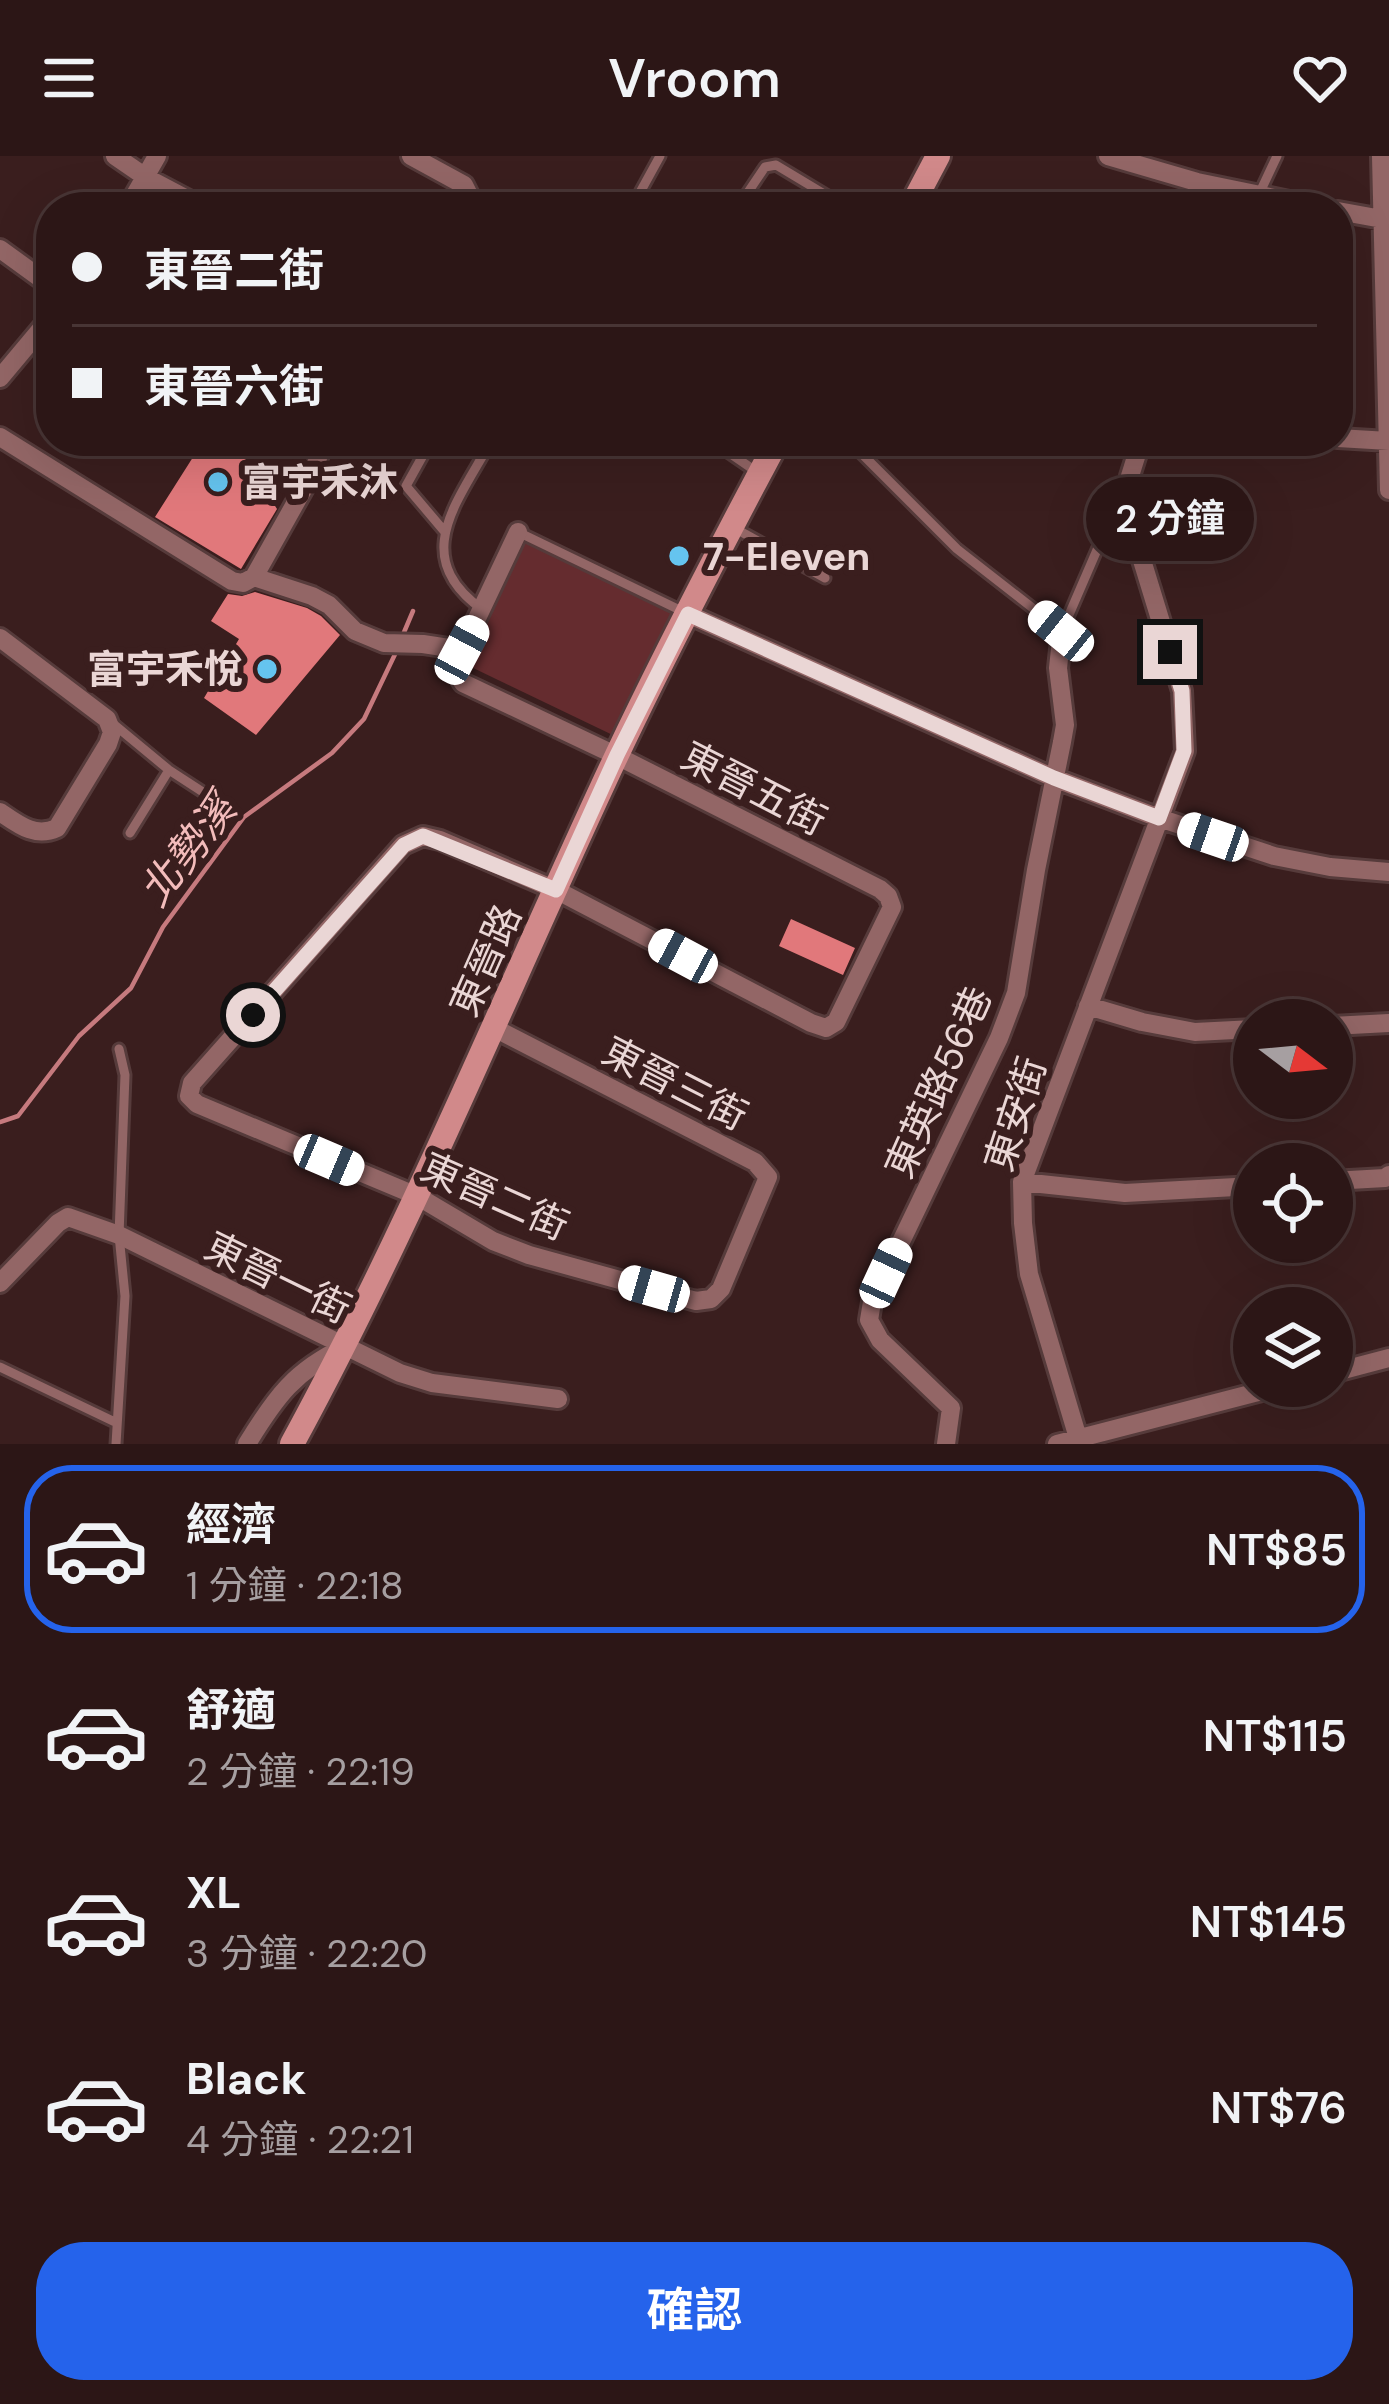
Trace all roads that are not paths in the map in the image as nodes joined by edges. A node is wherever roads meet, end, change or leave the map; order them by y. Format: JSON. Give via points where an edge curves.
{"nodes":[{"id":1,"x":115,"y":156,"type":"edge"},
{"id":2,"x":158,"y":156,"type":"edge"},
{"id":3,"x":411,"y":156,"type":"edge"},
{"id":4,"x":660,"y":156,"type":"edge"},
{"id":5,"x":938,"y":156,"type":"edge"},
{"id":6,"x":1108,"y":156,"type":"edge"},
{"id":7,"x":1277,"y":156,"type":"edge"},
{"id":8,"x":1382,"y":156,"type":"edge"},
{"id":9,"x":146,"y":178,"type":"junction"},
{"id":10,"x":137,"y":192,"type":"edge"},
{"id":11,"x":173,"y":192,"type":"edge"},
{"id":12,"x":468,"y":192,"type":"edge"},
{"id":13,"x":640,"y":192,"type":"edge"},
{"id":14,"x":748,"y":192,"type":"edge"},
{"id":15,"x":821,"y":192,"type":"edge"},
{"id":16,"x":919,"y":192,"type":"edge"},
{"id":17,"x":1225,"y":192,"type":"edge"},
{"id":18,"x":1259,"y":192,"type":"edge"},
{"id":19,"x":1353,"y":214,"type":"edge"},
{"id":20,"x":1382,"y":219,"type":"junction"},
{"id":21,"x":0,"y":249,"type":"edge"},
{"id":22,"x":36,"y":275,"type":"edge"},
{"id":23,"x":1388,"y":326,"type":"edge"},
{"id":24,"x":36,"y":335,"type":"edge"},
{"id":25,"x":0,"y":378,"type":"edge"},
{"id":26,"x":0,"y":436,"type":"edge"},
{"id":27,"x":1353,"y":439,"type":"edge"},
{"id":28,"x":1388,"y":441,"type":"edge"},
{"id":29,"x":317,"y":456,"type":"edge"},
{"id":30,"x":423,"y":456,"type":"edge"},
{"id":31,"x":483,"y":456,"type":"edge"},
{"id":32,"x":733,"y":456,"type":"edge"},
{"id":33,"x":769,"y":456,"type":"edge"},
{"id":34,"x":864,"y":456,"type":"edge"},
{"id":35,"x":1136,"y":456,"type":"edge"},
{"id":36,"x":759,"y":474,"type":"junction"},
{"id":37,"x":1130,"y":476,"type":"junction"},
{"id":38,"x":1389,"y":490,"type":"edge"},
{"id":39,"x":731,"y":526,"type":"junction"},
{"id":40,"x":445,"y":532,"type":"junction"},
{"id":41,"x":518,"y":532,"type":"joint"},
{"id":42,"x":254,"y":577,"type":"junction"},
{"id":43,"x":825,"y":578,"type":"dead end"},
{"id":44,"x":483,"y":610,"type":"junction"},
{"id":45,"x":688,"y":614,"type":"junction"},
{"id":46,"x":1061,"y":631,"type":"junction"},
{"id":47,"x":0,"y":638,"type":"edge"},
{"id":48,"x":462,"y":650,"type":"junction"},
{"id":49,"x":107,"y":718,"type":"junction"},
{"id":50,"x":617,"y":755,"type":"junction"},
{"id":51,"x":169,"y":770,"type":"junction"},
{"id":52,"x":1054,"y":778,"type":"junction"},
{"id":53,"x":232,"y":811,"type":"dead end"},
{"id":54,"x":0,"y":812,"type":"edge"},
{"id":55,"x":1159,"y":818,"type":"junction"},
{"id":56,"x":130,"y":833,"type":"dead end"},
{"id":57,"x":1389,"y":872,"type":"edge"},
{"id":58,"x":556,"y":890,"type":"junction"},
{"id":59,"x":859,"y":976,"type":"joint"},
{"id":60,"x":1088,"y":1006,"type":"junction"},
{"id":61,"x":1389,"y":1023,"type":"edge"},
{"id":62,"x":1353,"y":1024,"type":"edge"},
{"id":63,"x":494,"y":1028,"type":"junction"},
{"id":64,"x":1233,"y":1030,"type":"edge"},
{"id":65,"x":119,"y":1049,"type":"dead end"},
{"id":66,"x":1389,"y":1175,"type":"edge"},
{"id":67,"x":1353,"y":1180,"type":"edge"},
{"id":68,"x":1022,"y":1182,"type":"junction"},
{"id":69,"x":1233,"y":1187,"type":"edge"},
{"id":70,"x":417,"y":1196,"type":"junction"},
{"id":71,"x":746,"y":1232,"type":"joint"},
{"id":72,"x":119,"y":1235,"type":"junction"},
{"id":73,"x":0,"y":1283,"type":"edge"},
{"id":74,"x":345,"y":1347,"type":"junction"},
{"id":75,"x":1389,"y":1358,"type":"edge"},
{"id":76,"x":0,"y":1367,"type":"edge"},
{"id":77,"x":1353,"y":1367,"type":"edge"},
{"id":78,"x":1233,"y":1398,"type":"edge"},
{"id":79,"x":557,"y":1399,"type":"dead end"},
{"id":80,"x":117,"y":1423,"type":"junction"},
{"id":81,"x":1078,"y":1438,"type":"junction"},
{"id":82,"x":116,"y":1444,"type":"edge"},
{"id":83,"x":247,"y":1444,"type":"edge"},
{"id":84,"x":292,"y":1444,"type":"edge"},
{"id":85,"x":946,"y":1444,"type":"edge"},
{"id":86,"x":1057,"y":1444,"type":"edge"}],
"edges":[{"from":1,"to":9,"type":"street"},
{"from":2,"to":9,"type":"street"},
{"from":3,"to":12,"type":"street"},
{"from":4,"to":13,"type":"lane"},
{"from":5,"to":16,"type":"street"},
{"from":6,"to":17,"type":"street"},
{"from":7,"to":18,"type":"lane"},
{"from":8,"to":20,"type":"street"},
{"from":9,"to":10,"type":"street"},
{"from":9,"to":11,"type":"street"},
{"from":14,"to":15,"type":"lane","via":[[765,166],[776,165]]},
{"from":19,"to":20,"type":"street"},
{"from":20,"to":23,"type":"street"},
{"from":21,"to":22,"type":"street"},
{"from":23,"to":28,"type":"street"},
{"from":24,"to":25,"type":"street"},
{"from":26,"to":42,"type":"street","via":[[232,581]]},
{"from":27,"to":28,"type":"street"},
{"from":28,"to":38,"type":"street"},
{"from":29,"to":42,"type":"street"},
{"from":30,"to":40,"type":"lane","via":[[406,486]]},
{"from":31,"to":40,"type":"lane"},
{"from":32,"to":36,"type":"lane"},
{"from":33,"to":36,"type":"street","name":"東晉路"},
{"from":34,"to":46,"type":"lane","via":[[957,549]]},
{"from":35,"to":37,"type":"street"},
{"from":36,"to":39,"type":"street","name":"東晉路"},
{"from":37,"to":46,"type":"lane"},
{"from":37,"to":55,"type":"street","name":"東安街","via":[[1134,534],[1182,691],[1184,751]]},
{"from":39,"to":43,"type":"lane"},
{"from":39,"to":45,"type":"street","name":"東晉路"},
{"from":40,"to":44,"type":"lane","via":[[454,584]]},
{"from":41,"to":44,"type":"street"},
{"from":41,"to":45,"type":"lane"},
{"from":42,"to":48,"type":"street","via":[[312,596],[355,632],[384,644]]},
{"from":44,"to":48,"type":"street"},
{"from":45,"to":50,"type":"street","name":"東晉路"},
{"from":45,"to":52,"type":"street"},
{"from":46,"to":52,"type":"street","via":[[1065,725]]},
{"from":47,"to":49,"type":"street"},
{"from":48,"to":50,"type":"street","name":"東晉五街","via":[[464,683]]},
{"from":49,"to":51,"type":"lane"},
{"from":49,"to":54,"type":"street","via":[[108,745],[57,828],[26,829]]},
{"from":50,"to":58,"type":"street","name":"東晉路"},
{"from":50,"to":59,"type":"street","name":"東晉五街","via":[[889,896],[892,908]]},
{"from":51,"to":53,"type":"lane"},
{"from":51,"to":56,"type":"lane"},
{"from":52,"to":55,"type":"street"},
{"from":52,"to":85,"type":"street","name":"東英路56巷","via":[[1016,994],[868,1320],[951,1408]]},
{"from":55,"to":57,"type":"street","via":[[1274,856]]},
{"from":55,"to":60,"type":"street","name":"東安街"},
{"from":58,"to":59,"type":"street","name":"東晉二街","via":[[826,1028]]},
{"from":58,"to":63,"type":"street","name":"東晉路"},
{"from":58,"to":70,"type":"street","name":"東晉二街","via":[[440,841],[423,836],[404,845],[192,1083],[197,1104]]},
{"from":60,"to":64,"type":"street","via":[[1195,1032]]},
{"from":60,"to":68,"type":"street","name":"東安街"},
{"from":61,"to":62,"type":"street"},
{"from":63,"to":70,"type":"street","name":"東晉路"},
{"from":63,"to":71,"type":"street","name":"東晉三街","via":[[755,1162],[768,1177]]},
{"from":65,"to":72,"type":"lane"},
{"from":66,"to":67,"type":"street"},
{"from":68,"to":69,"type":"street","via":[[1125,1193]]},
{"from":68,"to":81,"type":"street","name":"東安街","via":[[1029,1274]]},
{"from":70,"to":71,"type":"street","name":"東晉二街","via":[[530,1255],[696,1301],[721,1289]]},
{"from":70,"to":74,"type":"street","name":"東晉路"},
{"from":72,"to":73,"type":"street","name":"東晉一街","via":[[68,1216]]},
{"from":72,"to":74,"type":"street","name":"東晉一街"},
{"from":72,"to":80,"type":"lane","via":[[125,1295]]},
{"from":74,"to":79,"type":"street","name":"東晉一街","via":[[431,1383]]},
{"from":74,"to":83,"type":"street","via":[[289,1382]]},
{"from":74,"to":84,"type":"street","name":"東晉路"},
{"from":75,"to":77,"type":"street"},
{"from":76,"to":80,"type":"lane"},
{"from":78,"to":81,"type":"street"},
{"from":80,"to":82,"type":"lane"},
{"from":81,"to":86,"type":"street"}]}
